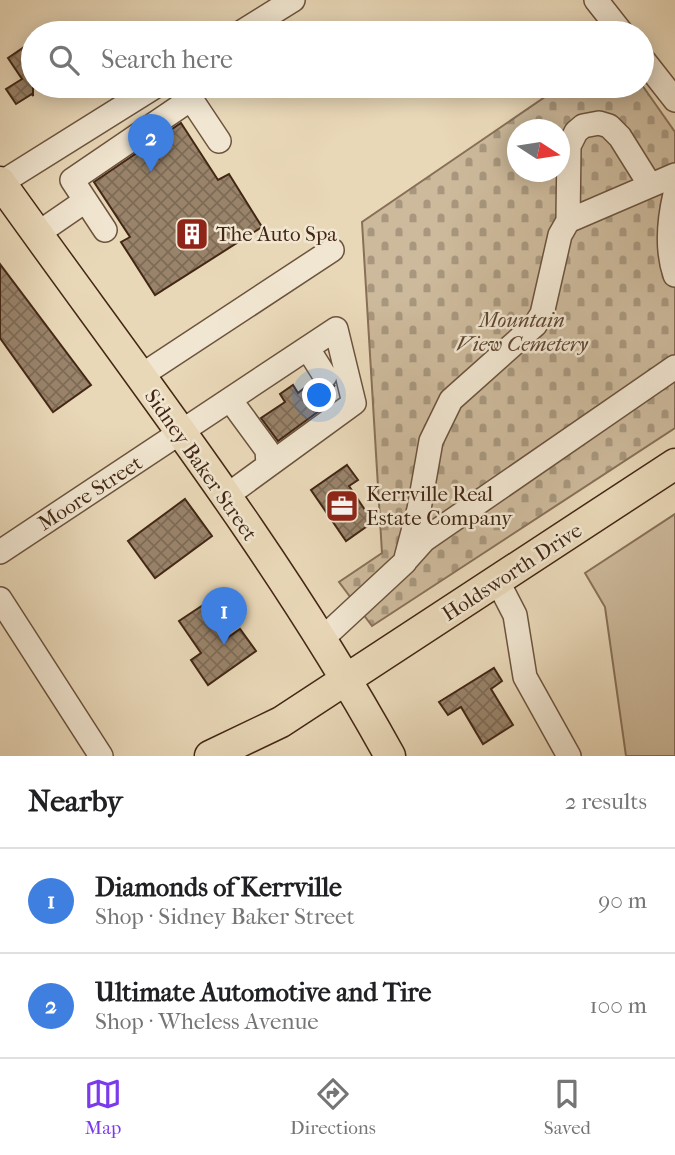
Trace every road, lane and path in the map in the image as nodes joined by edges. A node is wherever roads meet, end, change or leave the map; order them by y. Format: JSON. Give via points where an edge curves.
{"nodes":[{"id":1,"x":293,"y":0,"type":"edge"},
{"id":2,"x":596,"y":0,"type":"edge"},
{"id":3,"x":259,"y":21,"type":"edge"},
{"id":4,"x":613,"y":21,"type":"edge"},
{"id":5,"x":654,"y":73,"type":"edge"},
{"id":6,"x":137,"y":98,"type":"edge"},
{"id":7,"x":675,"y":100,"type":"edge"},
{"id":8,"x":101,"y":120,"type":"junction"},
{"id":9,"x":219,"y":142,"type":"dead end"},
{"id":10,"x":119,"y":148,"type":"junction"},
{"id":11,"x":675,"y":175,"type":"edge"},
{"id":12,"x":0,"y":183,"type":"edge"},
{"id":13,"x":650,"y":185,"type":"junction"},
{"id":14,"x":675,"y":194,"type":"edge"},
{"id":15,"x":85,"y":201,"type":"junction"},
{"id":16,"x":568,"y":221,"type":"junction"},
{"id":17,"x":105,"y":230,"type":"dead end"},
{"id":18,"x":37,"y":234,"type":"junction"},
{"id":19,"x":332,"y":250,"type":"dead end"},
{"id":20,"x":675,"y":275,"type":"edge"},
{"id":21,"x":308,"y":349,"type":"junction"},
{"id":22,"x":675,"y":367,"type":"edge"},
{"id":23,"x":139,"y":377,"type":"junction"},
{"id":24,"x":335,"y":391,"type":"junction"},
{"id":25,"x":231,"y":401,"type":"junction"},
{"id":26,"x":181,"y":435,"type":"junction"},
{"id":27,"x":675,"y":464,"type":"edge"},
{"id":28,"x":268,"y":465,"type":"junction"},
{"id":29,"x":225,"y":497,"type":"junction"},
{"id":30,"x":0,"y":552,"type":"edge"},
{"id":31,"x":405,"y":562,"type":"junction"},
{"id":32,"x":498,"y":582,"type":"junction"},
{"id":33,"x":0,"y":599,"type":"edge"},
{"id":34,"x":322,"y":639,"type":"junction"},
{"id":35,"x":348,"y":679,"type":"junction"},
{"id":36,"x":101,"y":756,"type":"edge"},
{"id":37,"x":210,"y":756,"type":"edge"},
{"id":38,"x":390,"y":756,"type":"edge"},
{"id":39,"x":569,"y":756,"type":"edge"}],
"edges":[{"from":1,"to":3,"type":"street"},
{"from":2,"to":4,"type":"street"},
{"from":5,"to":7,"type":"street"},
{"from":6,"to":8,"type":"street"},
{"from":8,"to":10,"type":"street"},
{"from":8,"to":12,"type":"street"},
{"from":9,"to":10,"type":"street","via":[[191,99]]},
{"from":10,"to":15,"type":"street","via":[[72,180]]},
{"from":11,"to":13,"type":"street"},
{"from":12,"to":18,"type":"main road","name":"Sidney Baker Street"},
{"from":13,"to":16,"type":"street"},
{"from":13,"to":16,"type":"street","via":[[608,126],[583,126],[569,146]]},
{"from":14,"to":20,"type":"street","via":[[670,247]]},
{"from":15,"to":17,"type":"street"},
{"from":15,"to":18,"type":"street"},
{"from":16,"to":31,"type":"street","via":[[535,325],[450,400],[434,429]]},
{"from":18,"to":23,"type":"main road","name":"Sidney Baker Street"},
{"from":19,"to":23,"type":"street"},
{"from":21,"to":24,"type":"street"},
{"from":21,"to":24,"type":"street","name":"Moore Street","via":[[336,329],[354,403]]},
{"from":21,"to":25,"type":"street","name":"Moore Street"},
{"from":22,"to":31,"type":"street","via":[[424,540]]},
{"from":23,"to":26,"type":"main road","name":"Sidney Baker Street"},
{"from":24,"to":28,"type":"street"},
{"from":25,"to":26,"type":"street","name":"Moore Street"},
{"from":25,"to":28,"type":"street","via":[[267,450]]},
{"from":26,"to":29,"type":"main road","name":"Sidney Baker Street"},
{"from":26,"to":30,"type":"street","name":"Moore Street"},
{"from":27,"to":32,"type":"main road","name":"Holdsworth Drive"},
{"from":28,"to":29,"type":"street"},
{"from":29,"to":34,"type":"main road","name":"Sidney Baker Street"},
{"from":31,"to":34,"type":"street"},
{"from":32,"to":35,"type":"main road","name":"Holdsworth Drive"},
{"from":32,"to":39,"type":"street","via":[[514,615],[525,677]]},
{"from":33,"to":36,"type":"street"},
{"from":34,"to":35,"type":"main road","name":"Sidney Baker Street"},
{"from":35,"to":37,"type":"main road","name":"Holdsworth Drive","via":[[281,722]]},
{"from":35,"to":38,"type":"main road","name":"Sidney Baker Street"}]}
